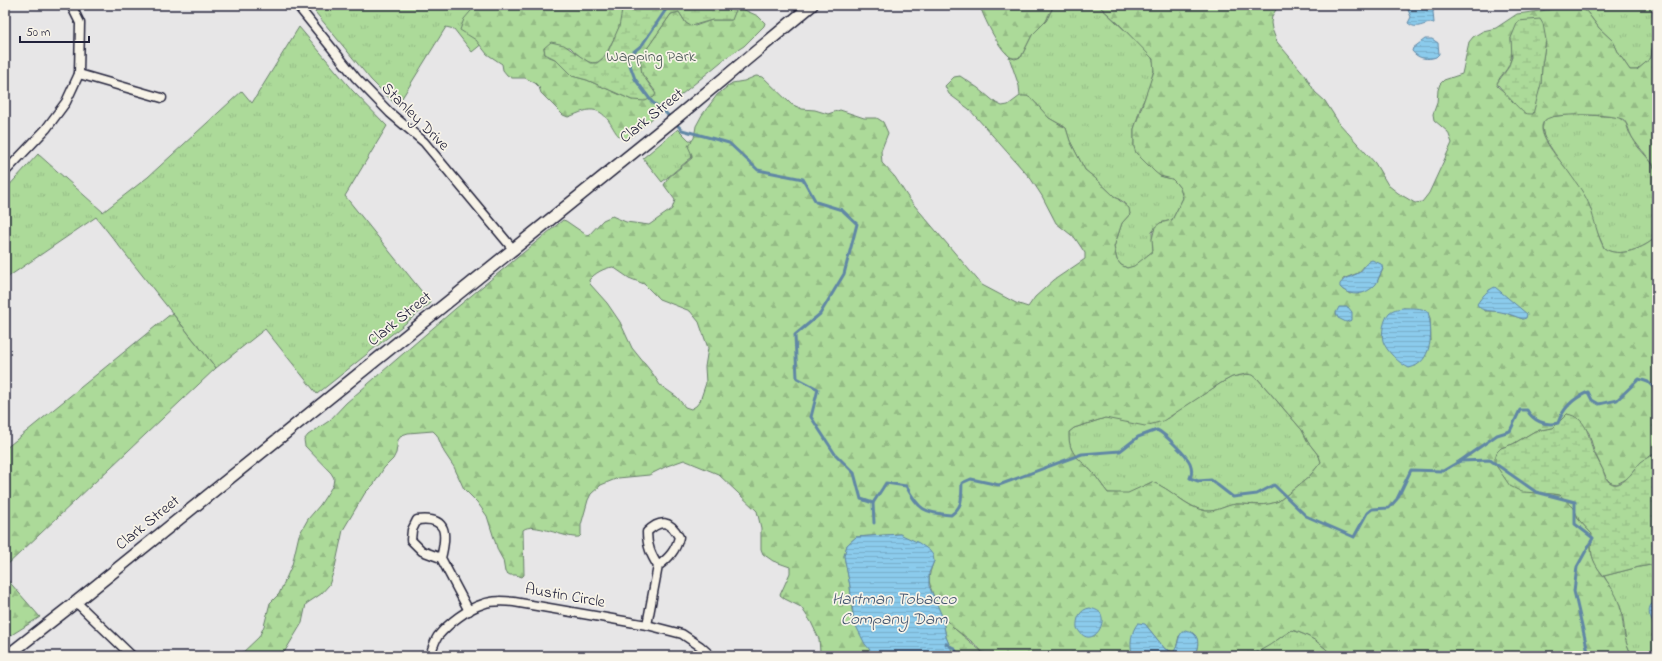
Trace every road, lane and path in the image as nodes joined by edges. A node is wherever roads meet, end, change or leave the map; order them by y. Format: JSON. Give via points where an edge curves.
{"nodes":[{"id":1,"x":71,"y":5,"type":"edge"},
{"id":2,"x":297,"y":5,"type":"edge"},
{"id":3,"x":812,"y":5,"type":"edge"},
{"id":4,"x":79,"y":74,"type":"junction"},
{"id":5,"x":162,"y":98,"type":"dead end"},
{"id":6,"x":5,"y":172,"type":"edge"},
{"id":7,"x":513,"y":249,"type":"junction"},
{"id":8,"x":441,"y":558,"type":"junction"},
{"id":9,"x":658,"y":566,"type":"junction"},
{"id":10,"x":76,"y":602,"type":"junction"},
{"id":11,"x":469,"y":611,"type":"junction"},
{"id":12,"x":647,"y":625,"type":"junction"},
{"id":13,"x":6,"y":656,"type":"edge"},
{"id":14,"x":132,"y":656,"type":"edge"},
{"id":15,"x":430,"y":656,"type":"edge"},
{"id":16,"x":711,"y":656,"type":"edge"}],
"edges":[{"from":1,"to":4,"type":"street","via":[[80,24]]},
{"from":2,"to":7,"type":"street","name":"Stanley Drive","via":[[356,78],[390,113],[424,142]]},
{"from":3,"to":7,"type":"main road","name":"Clark Street"},
{"from":4,"to":5,"type":"street"},
{"from":4,"to":6,"type":"street","via":[[66,102],[46,129]]},
{"from":7,"to":10,"type":"main road","name":"Clark Street"},
{"from":8,"to":8,"type":"street","via":[[444,530],[437,521],[428,518],[417,520],[412,530],[412,540],[422,551]]},
{"from":8,"to":11,"type":"street"},
{"from":9,"to":9,"type":"street","via":[[668,559],[677,547],[679,537],[674,527],[666,523],[655,525],[647,532],[650,555]]},
{"from":9,"to":12,"type":"street"},
{"from":10,"to":13,"type":"main road","name":"Clark Street"},
{"from":10,"to":14,"type":"street"},
{"from":11,"to":12,"type":"street","name":"Austin Circle","via":[[484,603],[514,602]]},
{"from":11,"to":15,"type":"street","name":"Austin Circle","via":[[438,637]]},
{"from":12,"to":16,"type":"street","name":"Austin Circle","via":[[682,634]]}]}
